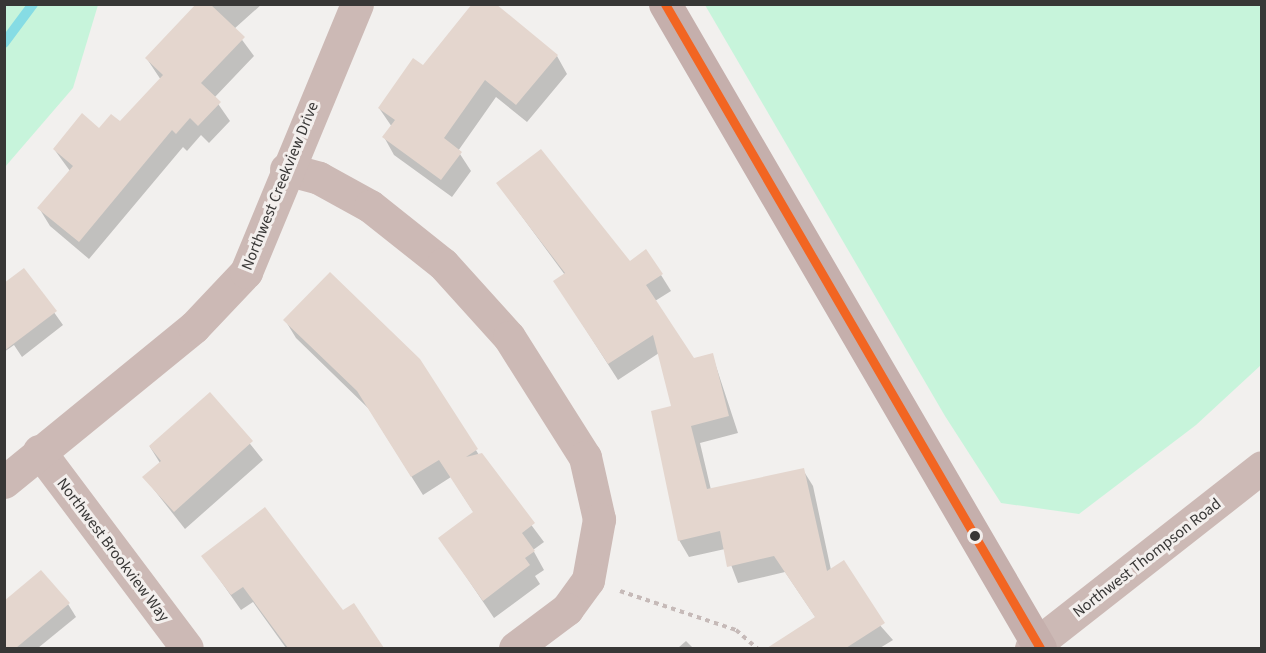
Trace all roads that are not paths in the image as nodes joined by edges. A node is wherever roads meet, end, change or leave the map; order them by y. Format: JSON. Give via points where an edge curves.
{"nodes":[{"id":1,"x":357,"y":4,"type":"edge"},
{"id":2,"x":665,"y":4,"type":"edge"},
{"id":3,"x":286,"y":169,"type":"junction"},
{"id":4,"x":39,"y":451,"type":"junction"},
{"id":5,"x":1262,"y":467,"type":"edge"},
{"id":6,"x":4,"y":482,"type":"edge"},
{"id":7,"x":1036,"y":647,"type":"edge"},
{"id":8,"x":187,"y":648,"type":"edge"},
{"id":9,"x":515,"y":648,"type":"edge"}],
"edges":[{"from":1,"to":3,"type":"street","name":"Northwest Creekview Drive"},
{"from":2,"to":7,"type":"main road"},
{"from":3,"to":4,"type":"street","name":"Northwest Creekview Drive","via":[[246,272],[220,303]]},
{"from":3,"to":9,"type":"street","via":[[319,178],[416,240],[478,298],[509,337],[585,457],[595,487],[597,549],[588,580],[567,609]]},
{"from":4,"to":6,"type":"street","name":"Northwest Creekview Drive"},
{"from":4,"to":8,"type":"street","name":"Northwest Brookview Way"},
{"from":5,"to":7,"type":"street","name":"Northwest Thompson Road"}]}
